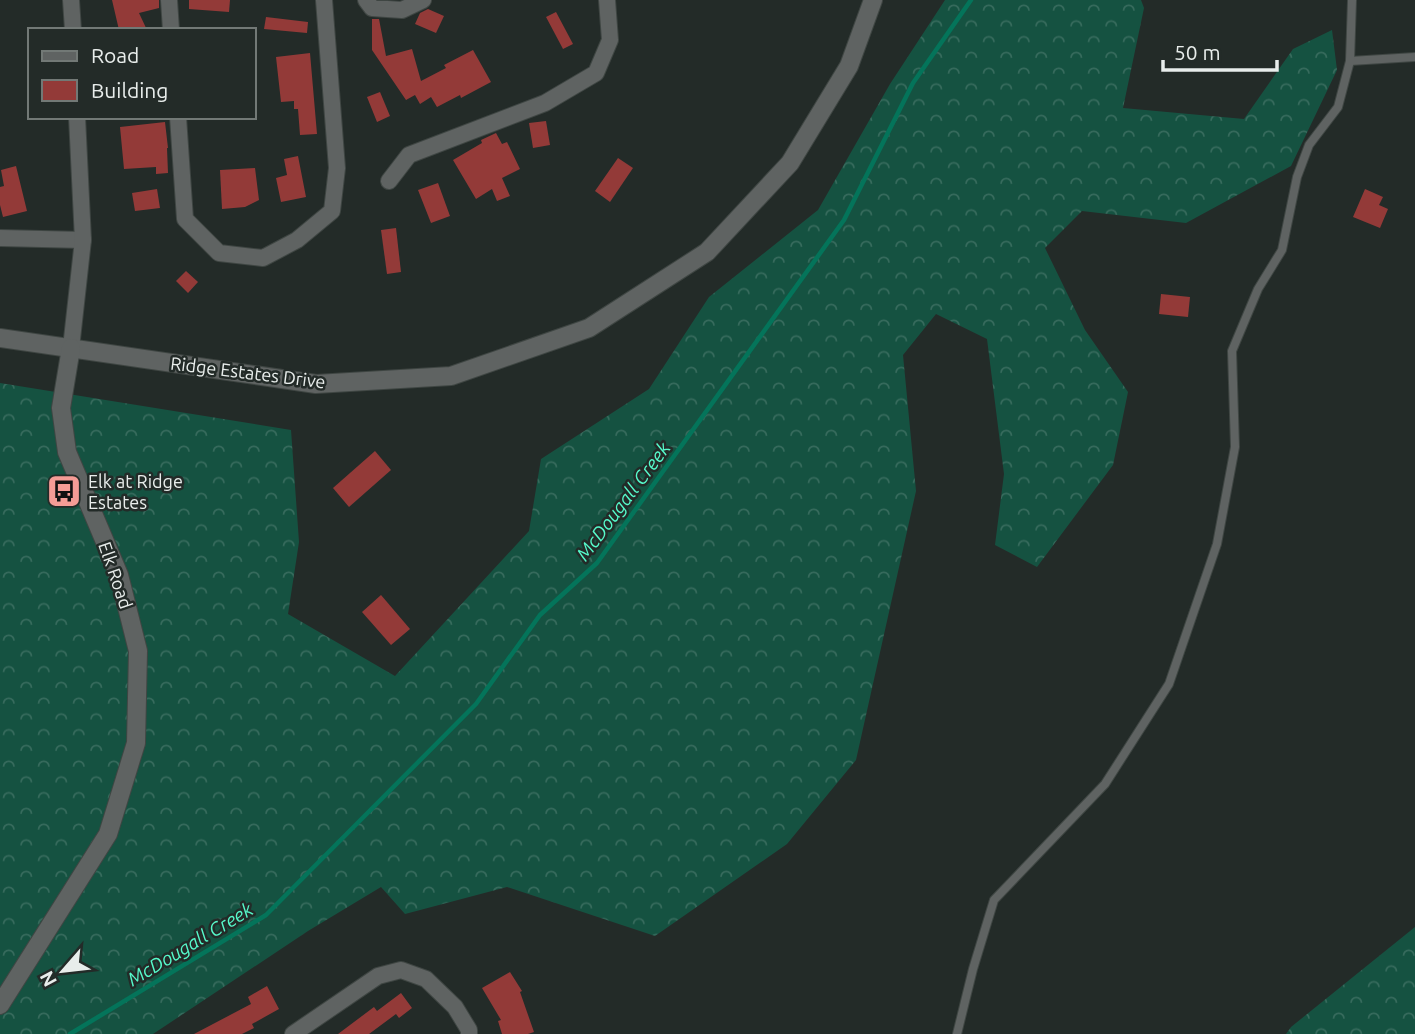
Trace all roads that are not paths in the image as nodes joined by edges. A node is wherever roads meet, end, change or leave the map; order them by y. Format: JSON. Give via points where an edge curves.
{"nodes":[{"id":1,"x":71,"y":0,"type":"edge"},
{"id":2,"x":169,"y":0,"type":"edge"},
{"id":3,"x":324,"y":0,"type":"edge"},
{"id":4,"x":366,"y":0,"type":"edge"},
{"id":5,"x":423,"y":0,"type":"edge"},
{"id":6,"x":607,"y":0,"type":"edge"},
{"id":7,"x":873,"y":0,"type":"edge"},
{"id":8,"x":1352,"y":0,"type":"edge"},
{"id":9,"x":73,"y":28,"type":"edge"},
{"id":10,"x":171,"y":28,"type":"edge"},
{"id":11,"x":1415,"y":57,"type":"edge"},
{"id":12,"x":1350,"y":61,"type":"junction"},
{"id":13,"x":77,"y":119,"type":"edge"},
{"id":14,"x":177,"y":119,"type":"edge"},
{"id":15,"x":389,"y":181,"type":"dead end"},
{"id":16,"x":0,"y":238,"type":"edge"},
{"id":17,"x":83,"y":240,"type":"junction"},
{"id":18,"x":0,"y":338,"type":"edge"},
{"id":19,"x":71,"y":348,"type":"junction"},
{"id":20,"x":0,"y":1005,"type":"edge"},
{"id":21,"x":293,"y":1034,"type":"edge"},
{"id":22,"x":469,"y":1034,"type":"edge"},
{"id":23,"x":957,"y":1034,"type":"edge"}],
"edges":[{"from":1,"to":9,"type":"street"},
{"from":2,"to":10,"type":"street"},
{"from":3,"to":14,"type":"street","via":[[337,168],[332,211],[297,240],[263,258],[219,253],[185,219]]},
{"from":4,"to":5,"type":"street","via":[[372,8],[402,10]]},
{"from":6,"to":15,"type":"street","via":[[610,40],[596,73],[545,103],[410,155]]},
{"from":7,"to":19,"type":"street","name":"Ridge Estates Drive","via":[[849,66],[790,163],[707,252],[589,328],[452,376],[316,384]]},
{"from":8,"to":12,"type":"lane"},
{"from":11,"to":12,"type":"lane"},
{"from":12,"to":23,"type":"lane","via":[[1338,107],[1309,145],[1297,177],[1282,250],[1258,289],[1232,351],[1235,447],[1217,544],[1169,684],[1105,784],[994,900]]},
{"from":13,"to":17,"type":"street","name":"Elk Road"},
{"from":16,"to":17,"type":"street"},
{"from":17,"to":19,"type":"street","name":"Elk Road"},
{"from":18,"to":19,"type":"street","name":"Ridge Estates Drive"},
{"from":19,"to":20,"type":"street","name":"Elk Road","via":[[61,408],[67,452],[119,575],[138,650],[136,743],[108,834]]},
{"from":21,"to":22,"type":"street","via":[[378,976],[401,970],[426,979],[455,1007]]}]}
